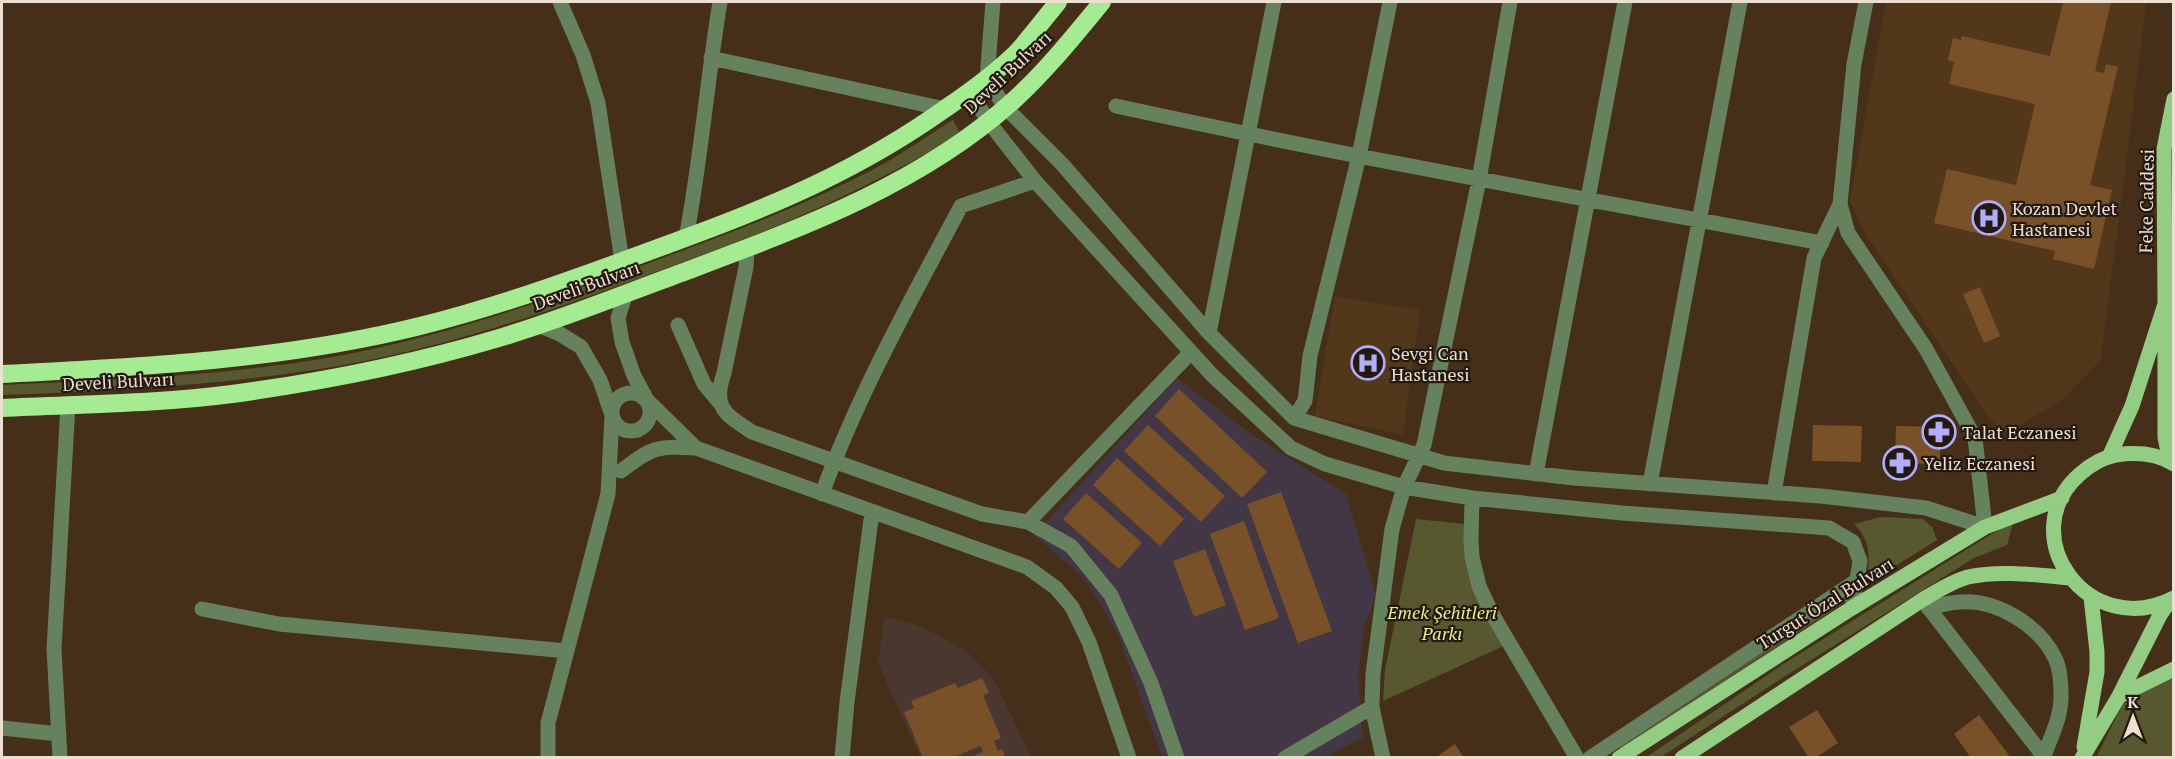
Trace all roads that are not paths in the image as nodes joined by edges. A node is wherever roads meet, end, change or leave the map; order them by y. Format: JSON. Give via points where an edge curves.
{"nodes":[{"id":1,"x":560,"y":2,"type":"edge"},
{"id":2,"x":720,"y":2,"type":"edge"},
{"id":3,"x":993,"y":2,"type":"edge"},
{"id":4,"x":1058,"y":2,"type":"edge"},
{"id":5,"x":1102,"y":2,"type":"edge"},
{"id":6,"x":1274,"y":2,"type":"edge"},
{"id":7,"x":1390,"y":2,"type":"edge"},
{"id":8,"x":1510,"y":2,"type":"edge"},
{"id":9,"x":1625,"y":2,"type":"edge"},
{"id":10,"x":1740,"y":2,"type":"edge"},
{"id":11,"x":1866,"y":2,"type":"edge"},
{"id":12,"x":711,"y":58,"type":"junction"},
{"id":13,"x":987,"y":79,"type":"junction"},
{"id":14,"x":970,"y":91,"type":"junction"},
{"id":15,"x":2174,"y":99,"type":"edge"},
{"id":16,"x":1116,"y":105,"type":"dead end"},
{"id":17,"x":1005,"y":107,"type":"junction"},
{"id":18,"x":945,"y":109,"type":"junction"},
{"id":19,"x":988,"y":121,"type":"junction"},
{"id":20,"x":1248,"y":134,"type":"junction"},
{"id":21,"x":1359,"y":156,"type":"junction"},
{"id":22,"x":1479,"y":180,"type":"junction"},
{"id":23,"x":1035,"y":181,"type":"junction"},
{"id":24,"x":1587,"y":200,"type":"junction"},
{"id":25,"x":1840,"y":204,"type":"junction"},
{"id":26,"x":1698,"y":220,"type":"junction"},
{"id":27,"x":686,"y":238,"type":"junction"},
{"id":28,"x":1822,"y":243,"type":"junction"},
{"id":29,"x":747,"y":248,"type":"junction"},
{"id":30,"x":622,"y":261,"type":"junction"},
{"id":31,"x":626,"y":293,"type":"junction"},
{"id":32,"x":2165,"y":304,"type":"junction"},
{"id":33,"x":538,"y":325,"type":"junction"},
{"id":34,"x":678,"y":325,"type":"dead end"},
{"id":35,"x":1209,"y":333,"type":"junction"},
{"id":36,"x":1191,"y":352,"type":"junction"},
{"id":37,"x":2,"y":374,"type":"edge"},
{"id":38,"x":647,"y":400,"type":"junction"},
{"id":39,"x":719,"y":402,"type":"junction"},
{"id":40,"x":68,"y":405,"type":"junction"},
{"id":41,"x":2,"y":408,"type":"edge"},
{"id":42,"x":612,"y":415,"type":"junction"},
{"id":43,"x":1294,"y":418,"type":"junction"},
{"id":44,"x":643,"y":428,"type":"junction"},
{"id":45,"x":696,"y":448,"type":"junction"},
{"id":46,"x":1419,"y":454,"type":"junction"},
{"id":47,"x":2109,"y":457,"type":"junction"},
{"id":48,"x":833,"y":462,"type":"junction"},
{"id":49,"x":2172,"y":463,"type":"edge"},
{"id":50,"x":621,"y":471,"type":"junction"},
{"id":51,"x":1536,"y":474,"type":"junction"},
{"id":52,"x":1650,"y":484,"type":"junction"},
{"id":53,"x":1404,"y":487,"type":"junction"},
{"id":54,"x":1774,"y":493,"type":"junction"},
{"id":55,"x":608,"y":494,"type":"junction"},
{"id":56,"x":822,"y":494,"type":"junction"},
{"id":57,"x":1472,"y":498,"type":"junction"},
{"id":58,"x":2062,"y":498,"type":"junction"},
{"id":59,"x":872,"y":512,"type":"junction"},
{"id":60,"x":1028,"y":522,"type":"junction"},
{"id":61,"x":1986,"y":527,"type":"junction"},
{"id":62,"x":2070,"y":578,"type":"junction"},
{"id":63,"x":1856,"y":581,"type":"junction"},
{"id":64,"x":2091,"y":597,"type":"junction"},
{"id":65,"x":2172,"y":599,"type":"edge"},
{"id":66,"x":1925,"y":604,"type":"junction"},
{"id":67,"x":1852,"y":608,"type":"junction"},
{"id":68,"x":202,"y":609,"type":"dead end"},
{"id":69,"x":567,"y":651,"type":"junction"},
{"id":70,"x":2174,"y":669,"type":"edge"},
{"id":71,"x":2119,"y":696,"type":"junction"},
{"id":72,"x":1372,"y":707,"type":"junction"},
{"id":73,"x":2,"y":729,"type":"edge"},
{"id":74,"x":58,"y":734,"type":"junction"},
{"id":75,"x":2044,"y":757,"type":"edge"},
{"id":76,"x":2081,"y":757,"type":"edge"},
{"id":77,"x":60,"y":758,"type":"edge"},
{"id":78,"x":548,"y":758,"type":"edge"},
{"id":79,"x":842,"y":758,"type":"edge"},
{"id":80,"x":1129,"y":758,"type":"edge"},
{"id":81,"x":1177,"y":758,"type":"edge"},
{"id":82,"x":1285,"y":758,"type":"edge"},
{"id":83,"x":1383,"y":758,"type":"edge"},
{"id":84,"x":1577,"y":758,"type":"edge"},
{"id":85,"x":1590,"y":758,"type":"edge"},
{"id":86,"x":1619,"y":758,"type":"edge"},
{"id":87,"x":1682,"y":758,"type":"edge"}],
"edges":[{"from":1,"to":30,"type":"street","via":[[598,103]]},
{"from":2,"to":12,"type":"street"},
{"from":3,"to":13,"type":"street"},
{"from":4,"to":13,"type":"highway","name":"Develi Bulvarı","via":[[1016,52]]},
{"from":5,"to":17,"type":"highway","name":"Develi Bulvarı","via":[[1042,72]]},
{"from":6,"to":20,"type":"street"},
{"from":7,"to":21,"type":"street"},
{"from":8,"to":22,"type":"street"},
{"from":9,"to":24,"type":"street"},
{"from":10,"to":26,"type":"street"},
{"from":11,"to":25,"type":"street","via":[[1854,64]]},
{"from":12,"to":18,"type":"street"},
{"from":12,"to":27,"type":"street"},
{"from":13,"to":14,"type":"highway","name":"Develi Bulvarı"},
{"from":13,"to":17,"type":"street"},
{"from":14,"to":18,"type":"highway","name":"Develi Bulvarı"},
{"from":14,"to":19,"type":"street"},
{"from":15,"to":32,"type":"main road","name":"Feke Caddesi","via":[[2164,149]]},
{"from":16,"to":20,"type":"street"},
{"from":17,"to":19,"type":"highway","name":"Develi Bulvarı"},
{"from":17,"to":35,"type":"street","via":[[1062,164]]},
{"from":18,"to":27,"type":"highway","name":"Develi Bulvarı","via":[[893,144],[820,184]]},
{"from":19,"to":23,"type":"street"},
{"from":19,"to":29,"type":"highway","name":"Develi Bulvarı","via":[[886,189]]},
{"from":20,"to":21,"type":"street"},
{"from":20,"to":35,"type":"street"},
{"from":21,"to":22,"type":"street"},
{"from":21,"to":43,"type":"street","via":[[1310,356],[1305,401]]},
{"from":22,"to":24,"type":"street"},
{"from":22,"to":46,"type":"street"},
{"from":23,"to":36,"type":"street"},
{"from":23,"to":48,"type":"street","via":[[961,206],[893,334]]},
{"from":24,"to":26,"type":"street"},
{"from":24,"to":51,"type":"street"},
{"from":25,"to":28,"type":"street"},
{"from":25,"to":61,"type":"street","via":[[1848,233],[1926,349],[1975,438]]},
{"from":26,"to":28,"type":"street"},
{"from":26,"to":52,"type":"street"},
{"from":27,"to":30,"type":"highway","name":"Develi Bulvarı"},
{"from":28,"to":54,"type":"street","via":[[1814,258]]},
{"from":29,"to":31,"type":"highway","name":"Develi Bulvarı"},
{"from":29,"to":39,"type":"street"},
{"from":30,"to":37,"type":"highway","name":"Develi Bulvarı","via":[[484,308],[356,340],[195,363]]},
{"from":31,"to":33,"type":"highway","name":"Develi Bulvarı"},
{"from":31,"to":38,"type":"street","via":[[618,318],[622,342]]},
{"from":32,"to":47,"type":"main road","via":[[2132,406]]},
{"from":32,"to":49,"type":"main road","name":"Feke Caddesi","via":[[2165,437]]},
{"from":33,"to":40,"type":"highway","name":"Develi Bulvarı","via":[[400,364],[274,388]]},
{"from":33,"to":42,"type":"street","via":[[581,347],[600,380]]},
{"from":34,"to":39,"type":"street","via":[[704,384]]},
{"from":35,"to":43,"type":"street"},
{"from":36,"to":53,"type":"street","via":[[1291,448],[1325,464]]},
{"from":36,"to":60,"type":"street"},
{"from":38,"to":42,"type":"street","via":[[636,393],[624,394],[614,402]]},
{"from":38,"to":44,"type":"street","via":[[650,418]]},
{"from":38,"to":45,"type":"street"},
{"from":39,"to":48,"type":"street","via":[[725,414],[752,432]]},
{"from":40,"to":41,"type":"highway","name":"Develi Bulvarı"},
{"from":40,"to":74,"type":"street","via":[[54,649]]},
{"from":42,"to":44,"type":"street","via":[[624,430]]},
{"from":42,"to":55,"type":"street"},
{"from":43,"to":46,"type":"street"},
{"from":44,"to":50,"type":"street"},
{"from":45,"to":50,"type":"street","via":[[663,446],[645,453]]},
{"from":45,"to":56,"type":"street"},
{"from":46,"to":51,"type":"street","via":[[1444,463]]},
{"from":46,"to":53,"type":"street"},
{"from":47,"to":49,"type":"main road","via":[[2151,455]]},
{"from":47,"to":58,"type":"main road","via":[[2089,466],[2073,480]]},
{"from":48,"to":56,"type":"street"},
{"from":48,"to":60,"type":"street","via":[[982,514]]},
{"from":50,"to":55,"type":"street"},
{"from":51,"to":52,"type":"street"},
{"from":52,"to":54,"type":"street"},
{"from":53,"to":57,"type":"street"},
{"from":53,"to":72,"type":"street","via":[[1392,529]]},
{"from":54,"to":61,"type":"street","via":[[1926,508]]},
{"from":55,"to":69,"type":"street"},
{"from":56,"to":59,"type":"street"},
{"from":57,"to":63,"type":"street","via":[[1829,528],[1852,542],[1860,561]]},
{"from":57,"to":84,"type":"street","via":[[1472,557],[1479,586]]},
{"from":58,"to":61,"type":"main road","name":"Turgut Özal Bulvarı"},
{"from":58,"to":62,"type":"main road","via":[[2055,518],[2055,539]]},
{"from":59,"to":79,"type":"street"},
{"from":59,"to":80,"type":"street","via":[[1027,567],[1056,588],[1072,607],[1089,642]]},
{"from":60,"to":81,"type":"street","via":[[1071,546],[1111,595],[1152,683]]},
{"from":61,"to":67,"type":"main road","name":"Turgut Özal Bulvarı"},
{"from":62,"to":64,"type":"main road"},
{"from":62,"to":66,"type":"main road","via":[[1994,574],[1966,577]]},
{"from":63,"to":67,"type":"street"},
{"from":63,"to":85,"type":"street","name":"Turgut Özal Bulvarı"},
{"from":64,"to":65,"type":"main road","via":[[2110,606],[2131,609],[2152,607]]},
{"from":64,"to":76,"type":"main road","via":[[2097,672]]},
{"from":65,"to":71,"type":"main road"},
{"from":66,"to":75,"type":"street"},
{"from":66,"to":75,"type":"street","via":[[1986,604],[2028,625],[2048,647],[2056,659],[2061,697],[2058,719]]},
{"from":66,"to":87,"type":"main road"},
{"from":67,"to":86,"type":"main road","name":"Turgut Özal Bulvarı"},
{"from":68,"to":69,"type":"street","via":[[279,624]]},
{"from":69,"to":78,"type":"street","via":[[548,723]]},
{"from":70,"to":71,"type":"main road"},
{"from":71,"to":76,"type":"main road"},
{"from":72,"to":82,"type":"street"},
{"from":72,"to":83,"type":"street"},
{"from":73,"to":74,"type":"street"},
{"from":74,"to":77,"type":"street"}]}
